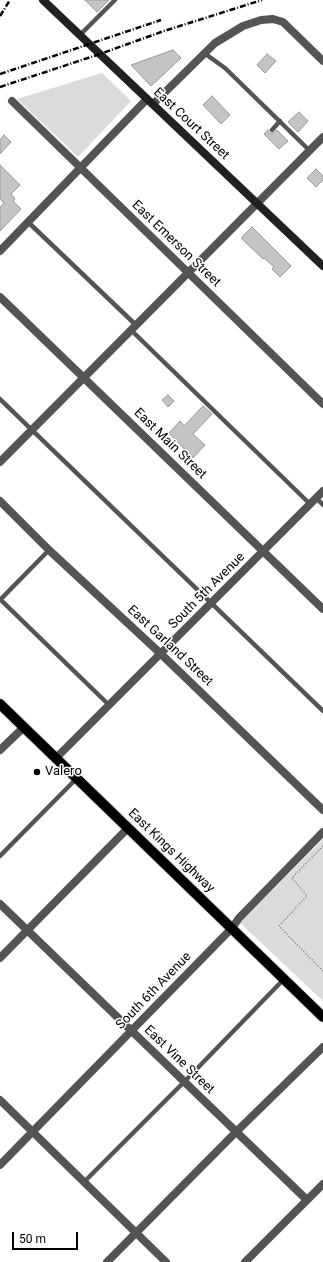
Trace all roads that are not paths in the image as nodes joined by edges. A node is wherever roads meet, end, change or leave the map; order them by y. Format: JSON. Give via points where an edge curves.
{"nodes":[{"id":1,"x":43,"y":0,"type":"edge"},
{"id":2,"x":115,"y":0,"type":"edge"},
{"id":3,"x":80,"y":35,"type":"junction"},
{"id":4,"x":204,"y":53,"type":"junction"},
{"id":5,"x":323,"y":61,"type":"edge"},
{"id":6,"x":12,"y":101,"type":"dead end"},
{"id":7,"x":150,"y":101,"type":"junction"},
{"id":8,"x":280,"y":122,"type":"junction"},
{"id":9,"x":272,"y":130,"type":"dead end"},
{"id":10,"x":323,"y":137,"type":"edge"},
{"id":11,"x":309,"y":150,"type":"junction"},
{"id":12,"x":80,"y":168,"type":"junction"},
{"id":13,"x":257,"y":203,"type":"junction"},
{"id":14,"x":28,"y":222,"type":"junction"},
{"id":15,"x":0,"y":251,"type":"edge"},
{"id":16,"x":323,"y":266,"type":"edge"},
{"id":17,"x":189,"y":274,"type":"junction"},
{"id":18,"x":0,"y":297,"type":"edge"},
{"id":19,"x":134,"y":328,"type":"junction"},
{"id":20,"x":85,"y":378,"type":"junction"},
{"id":21,"x":0,"y":399,"type":"edge"},
{"id":22,"x":323,"y":404,"type":"edge"},
{"id":23,"x":33,"y":431,"type":"junction"},
{"id":24,"x":0,"y":462,"type":"edge"},
{"id":25,"x":323,"y":491,"type":"edge"},
{"id":26,"x":0,"y":501,"type":"edge"},
{"id":27,"x":313,"y":501,"type":"junction"},
{"id":28,"x":323,"y":505,"type":"edge"},
{"id":29,"x":49,"y":550,"type":"junction"},
{"id":30,"x":263,"y":551,"type":"junction"},
{"id":31,"x":0,"y":600,"type":"edge"},
{"id":32,"x":212,"y":602,"type":"junction"},
{"id":33,"x":323,"y":609,"type":"edge"},
{"id":34,"x":161,"y":654,"type":"junction"},
{"id":35,"x":0,"y":704,"type":"edge"},
{"id":36,"x":109,"y":705,"type":"junction"},
{"id":37,"x":323,"y":710,"type":"edge"},
{"id":38,"x":24,"y":727,"type":"junction"},
{"id":39,"x":0,"y":750,"type":"edge"},
{"id":40,"x":56,"y":758,"type":"junction"},
{"id":41,"x":77,"y":778,"type":"junction"},
{"id":42,"x":323,"y":810,"type":"edge"},
{"id":43,"x":128,"y":828,"type":"junction"},
{"id":44,"x":323,"y":832,"type":"edge"},
{"id":45,"x":0,"y":856,"type":"edge"},
{"id":46,"x":0,"y":904,"type":"edge"},
{"id":47,"x":232,"y":928,"type":"junction"},
{"id":48,"x":27,"y":930,"type":"junction"},
{"id":49,"x":0,"y":958,"type":"edge"},
{"id":50,"x":284,"y":979,"type":"junction"},
{"id":51,"x":323,"y":1016,"type":"edge"},
{"id":52,"x":132,"y":1031,"type":"junction"},
{"id":53,"x":323,"y":1046,"type":"edge"},
{"id":54,"x":184,"y":1082,"type":"junction"},
{"id":55,"x":0,"y":1100,"type":"edge"},
{"id":56,"x":33,"y":1131,"type":"junction"},
{"id":57,"x":236,"y":1132,"type":"junction"},
{"id":58,"x":0,"y":1165,"type":"edge"},
{"id":59,"x":84,"y":1182,"type":"junction"},
{"id":60,"x":323,"y":1184,"type":"edge"},
{"id":61,"x":307,"y":1200,"type":"junction"},
{"id":62,"x":137,"y":1232,"type":"junction"},
{"id":63,"x":107,"y":1262,"type":"edge"},
{"id":64,"x":166,"y":1262,"type":"edge"},
{"id":65,"x":245,"y":1262,"type":"edge"}],
"edges":[{"from":1,"to":3,"type":"street","name":"East Court Street"},
{"from":2,"to":3,"type":"lane"},
{"from":3,"to":7,"type":"street","name":"East Court Street"},
{"from":4,"to":5,"type":"street","via":[[243,26],[273,18],[291,28]]},
{"from":4,"to":7,"type":"street"},
{"from":4,"to":8,"type":"lane","via":[[225,68]]},
{"from":6,"to":12,"type":"street","name":"East Emerson Street"},
{"from":7,"to":12,"type":"street"},
{"from":7,"to":13,"type":"street","name":"East Court Street"},
{"from":8,"to":9,"type":"lane"},
{"from":8,"to":11,"type":"lane"},
{"from":10,"to":11,"type":"street"},
{"from":11,"to":13,"type":"street"},
{"from":12,"to":14,"type":"street"},
{"from":12,"to":17,"type":"street","name":"East Emerson Street"},
{"from":13,"to":16,"type":"street","name":"East Court Street"},
{"from":13,"to":17,"type":"street"},
{"from":14,"to":15,"type":"street"},
{"from":14,"to":19,"type":"lane"},
{"from":17,"to":19,"type":"street"},
{"from":17,"to":22,"type":"street","name":"East Emerson Street"},
{"from":18,"to":20,"type":"street","name":"East Main Street"},
{"from":19,"to":20,"type":"street"},
{"from":19,"to":27,"type":"lane"},
{"from":20,"to":23,"type":"street"},
{"from":20,"to":30,"type":"street","name":"East Main Street"},
{"from":21,"to":23,"type":"lane"},
{"from":23,"to":24,"type":"street"},
{"from":23,"to":32,"type":"lane"},
{"from":25,"to":27,"type":"street","name":"South 5th Avenue"},
{"from":26,"to":29,"type":"street","name":"East Garland Street"},
{"from":27,"to":28,"type":"lane"},
{"from":27,"to":30,"type":"street","name":"South 5th Avenue"},
{"from":29,"to":31,"type":"lane"},
{"from":29,"to":34,"type":"street","name":"East Garland Street"},
{"from":30,"to":32,"type":"street","name":"South 5th Avenue"},
{"from":30,"to":33,"type":"street","name":"East Main Street"},
{"from":31,"to":36,"type":"lane"},
{"from":32,"to":34,"type":"street","name":"South 5th Avenue"},
{"from":32,"to":37,"type":"lane"},
{"from":34,"to":36,"type":"street","name":"South 5th Avenue"},
{"from":34,"to":42,"type":"street","name":"East Garland Street"},
{"from":35,"to":38,"type":"main road","name":"East Kings Highway"},
{"from":36,"to":40,"type":"street","name":"South 5th Avenue"},
{"from":38,"to":39,"type":"street"},
{"from":38,"to":40,"type":"main road","name":"East Kings Highway"},
{"from":40,"to":41,"type":"main road","name":"East Kings Highway"},
{"from":41,"to":43,"type":"main road","name":"East Kings Highway"},
{"from":41,"to":45,"type":"lane"},
{"from":43,"to":47,"type":"main road","name":"East Kings Highway"},
{"from":43,"to":48,"type":"street"},
{"from":44,"to":47,"type":"street","name":"South 6th Avenue"},
{"from":46,"to":48,"type":"street","name":"East Vine Street"},
{"from":47,"to":50,"type":"main road","name":"East Kings Highway"},
{"from":47,"to":52,"type":"street","name":"South 6th Avenue"},
{"from":48,"to":49,"type":"street"},
{"from":48,"to":52,"type":"street","name":"East Vine Street"},
{"from":50,"to":51,"type":"main road","name":"East Kings Highway"},
{"from":50,"to":54,"type":"lane"},
{"from":52,"to":54,"type":"street","name":"East Vine Street"},
{"from":52,"to":56,"type":"street","name":"South 6th Avenue"},
{"from":53,"to":57,"type":"street"},
{"from":54,"to":57,"type":"street","name":"East Vine Street"},
{"from":54,"to":59,"type":"lane"},
{"from":55,"to":56,"type":"street"},
{"from":56,"to":58,"type":"street","name":"South 6th Avenue"},
{"from":56,"to":59,"type":"street"},
{"from":57,"to":61,"type":"street","name":"East Vine Street"},
{"from":57,"to":62,"type":"street"},
{"from":59,"to":62,"type":"street"},
{"from":60,"to":61,"type":"street"},
{"from":61,"to":65,"type":"street"},
{"from":62,"to":63,"type":"street"},
{"from":62,"to":64,"type":"street"}]}
